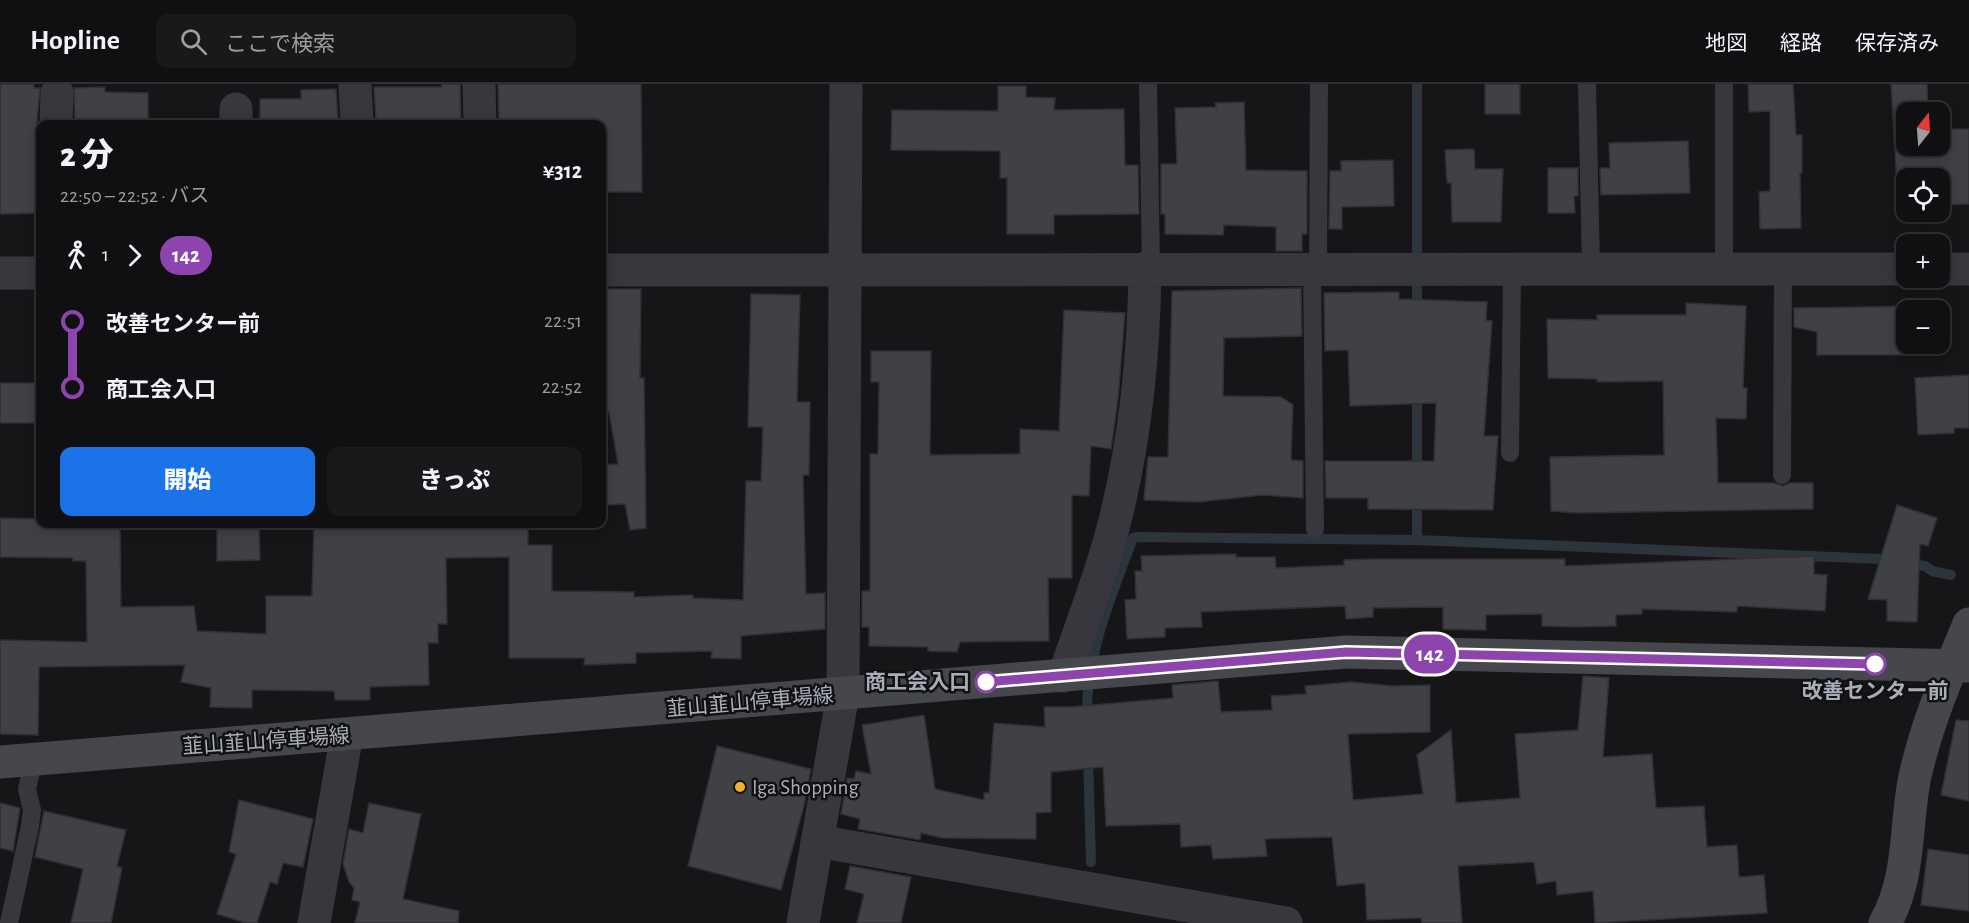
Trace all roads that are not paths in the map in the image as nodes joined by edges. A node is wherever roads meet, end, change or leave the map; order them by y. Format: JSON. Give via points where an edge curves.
{"nodes":[{"id":1,"x":355,"y":84,"type":"edge"},
{"id":2,"x":479,"y":84,"type":"edge"},
{"id":3,"x":846,"y":84,"type":"edge"},
{"id":4,"x":1148,"y":84,"type":"edge"},
{"id":5,"x":1319,"y":84,"type":"edge"},
{"id":6,"x":1587,"y":84,"type":"edge"},
{"id":7,"x":1724,"y":84,"type":"edge"},
{"id":8,"x":357,"y":120,"type":"edge"},
{"id":9,"x":480,"y":120,"type":"edge"},
{"id":10,"x":36,"y":268,"type":"edge"},
{"id":11,"x":1148,"y":268,"type":"junction"},
{"id":12,"x":1315,"y":268,"type":"junction"},
{"id":13,"x":1512,"y":268,"type":"junction"},
{"id":14,"x":1591,"y":268,"type":"junction"},
{"id":15,"x":1724,"y":268,"type":"junction"},
{"id":16,"x":1783,"y":268,"type":"junction"},
{"id":17,"x":846,"y":269,"type":"junction"},
{"id":18,"x":1896,"y":269,"type":"edge"},
{"id":19,"x":1950,"y":269,"type":"edge"},
{"id":20,"x":1969,"y":269,"type":"edge"},
{"id":21,"x":606,"y":270,"type":"edge"},
{"id":22,"x":0,"y":273,"type":"edge"},
{"id":23,"x":1510,"y":453,"type":"dead end"},
{"id":24,"x":1782,"y":475,"type":"dead end"},
{"id":25,"x":1315,"y":530,"type":"dead end"},
{"id":26,"x":1969,"y":624,"type":"edge"},
{"id":27,"x":1960,"y":666,"type":"edge"},
{"id":28,"x":1064,"y":676,"type":"junction"},
{"id":29,"x":843,"y":694,"type":"junction"},
{"id":30,"x":347,"y":734,"type":"junction"},
{"id":31,"x":34,"y":759,"type":"junction"},
{"id":32,"x":0,"y":762,"type":"edge"},
{"id":33,"x":817,"y":841,"type":"junction"},
{"id":34,"x":1227,"y":918,"type":"edge"},
{"id":35,"x":9,"y":923,"type":"edge"},
{"id":36,"x":314,"y":923,"type":"edge"},
{"id":37,"x":803,"y":923,"type":"edge"},
{"id":38,"x":1286,"y":923,"type":"edge"},
{"id":39,"x":1885,"y":923,"type":"edge"}],
"edges":[{"from":1,"to":8,"type":"street"},
{"from":2,"to":9,"type":"street"},
{"from":3,"to":17,"type":"street"},
{"from":4,"to":11,"type":"lane"},
{"from":5,"to":12,"type":"lane"},
{"from":6,"to":14,"type":"lane"},
{"from":7,"to":15,"type":"lane"},
{"from":10,"to":22,"type":"street"},
{"from":11,"to":12,"type":"street"},
{"from":11,"to":17,"type":"street"},
{"from":11,"to":28,"type":"street","via":[[1143,352],[1128,460],[1098,581]]},
{"from":12,"to":13,"type":"street"},
{"from":12,"to":25,"type":"lane"},
{"from":13,"to":14,"type":"street"},
{"from":13,"to":23,"type":"lane"},
{"from":14,"to":15,"type":"street"},
{"from":15,"to":16,"type":"street"},
{"from":16,"to":18,"type":"street"},
{"from":16,"to":24,"type":"lane"},
{"from":17,"to":21,"type":"street"},
{"from":17,"to":29,"type":"street"},
{"from":19,"to":20,"type":"street"},
{"from":26,"to":27,"type":"main road"},
{"from":27,"to":28,"type":"main road","name":"韮山韮山停車場線","via":[[1346,652]]},
{"from":27,"to":39,"type":"main road","via":[[1928,727],[1917,767],[1900,885]]},
{"from":28,"to":29,"type":"main road","name":"韮山韮山停車場線"},
{"from":29,"to":30,"type":"main road","name":"韮山韮山停車場線"},
{"from":29,"to":33,"type":"street"},
{"from":30,"to":31,"type":"main road","name":"韮山韮山停車場線"},
{"from":30,"to":36,"type":"street"},
{"from":31,"to":32,"type":"main road","name":"韮山韮山停車場線"},
{"from":31,"to":35,"type":"lane","via":[[27,789],[32,810],[30,826]]},
{"from":33,"to":34,"type":"street"},
{"from":33,"to":37,"type":"street"},
{"from":34,"to":38,"type":"street"}]}
